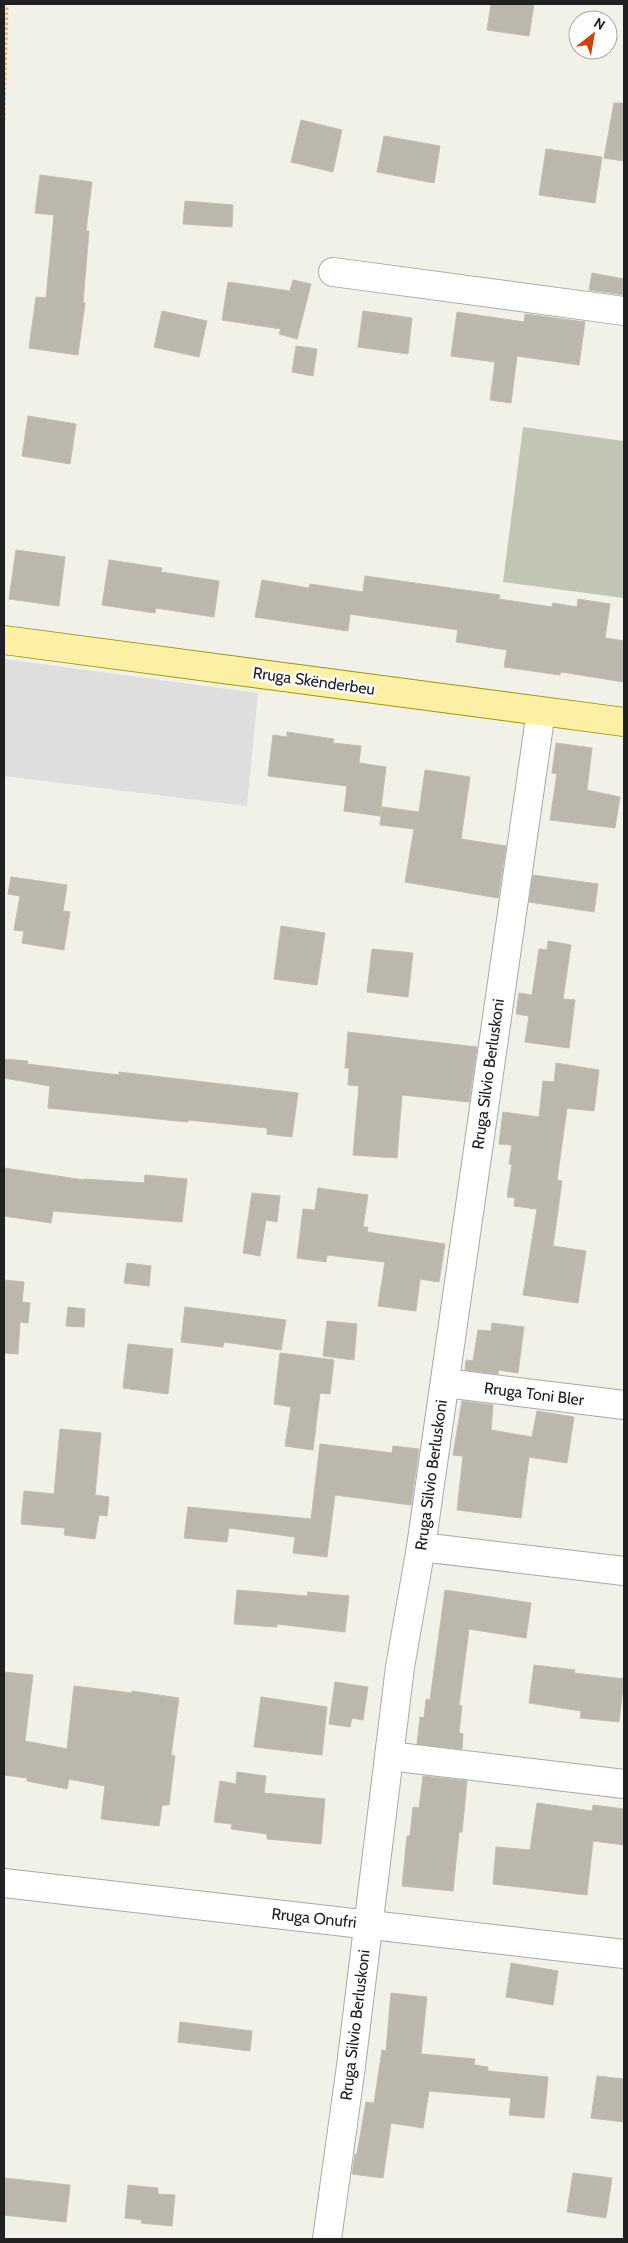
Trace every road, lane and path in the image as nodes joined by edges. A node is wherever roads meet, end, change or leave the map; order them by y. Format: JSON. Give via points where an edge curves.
{"nodes":[{"id":1,"x":7,"y":4,"type":"edge"},
{"id":2,"x":4,"y":120,"type":"edge"},
{"id":3,"x":333,"y":272,"type":"dead end"},
{"id":4,"x":624,"y":312,"type":"edge"},
{"id":5,"x":4,"y":640,"type":"edge"},
{"id":6,"x":541,"y":711,"type":"junction"},
{"id":7,"x":624,"y":722,"type":"edge"},
{"id":8,"x":444,"y":1384,"type":"junction"},
{"id":9,"x":624,"y":1405,"type":"edge"},
{"id":10,"x":421,"y":1547,"type":"junction"},
{"id":11,"x":624,"y":1571,"type":"edge"},
{"id":12,"x":389,"y":1756,"type":"junction"},
{"id":13,"x":624,"y":1784,"type":"edge"},
{"id":14,"x":4,"y":1883,"type":"edge"},
{"id":15,"x":367,"y":1924,"type":"junction"},
{"id":16,"x":624,"y":1954,"type":"edge"},
{"id":17,"x":327,"y":2239,"type":"edge"}],
"edges":[{"from":1,"to":2,"type":"path"},
{"from":3,"to":4,"type":"street"},
{"from":5,"to":6,"type":"main road","name":"Rruga Skënderbeu"},
{"from":6,"to":7,"type":"main road","name":"Rruga Skënderbeu"},
{"from":6,"to":8,"type":"street","name":"Rruga Silvio Berluskoni"},
{"from":8,"to":9,"type":"street","name":"Rruga Toni Bler"},
{"from":8,"to":10,"type":"street","name":"Rruga Silvio Berluskoni"},
{"from":10,"to":11,"type":"street"},
{"from":10,"to":12,"type":"street","name":"Rruga Silvio Berluskoni","via":[[400,1667]]},
{"from":12,"to":13,"type":"street"},
{"from":12,"to":15,"type":"street","name":"Rruga Silvio Berluskoni"},
{"from":14,"to":15,"type":"street","name":"Rruga Onufri"},
{"from":15,"to":16,"type":"street","name":"Rruga Onufri"},
{"from":15,"to":17,"type":"street","name":"Rruga Silvio Berluskoni"}]}
